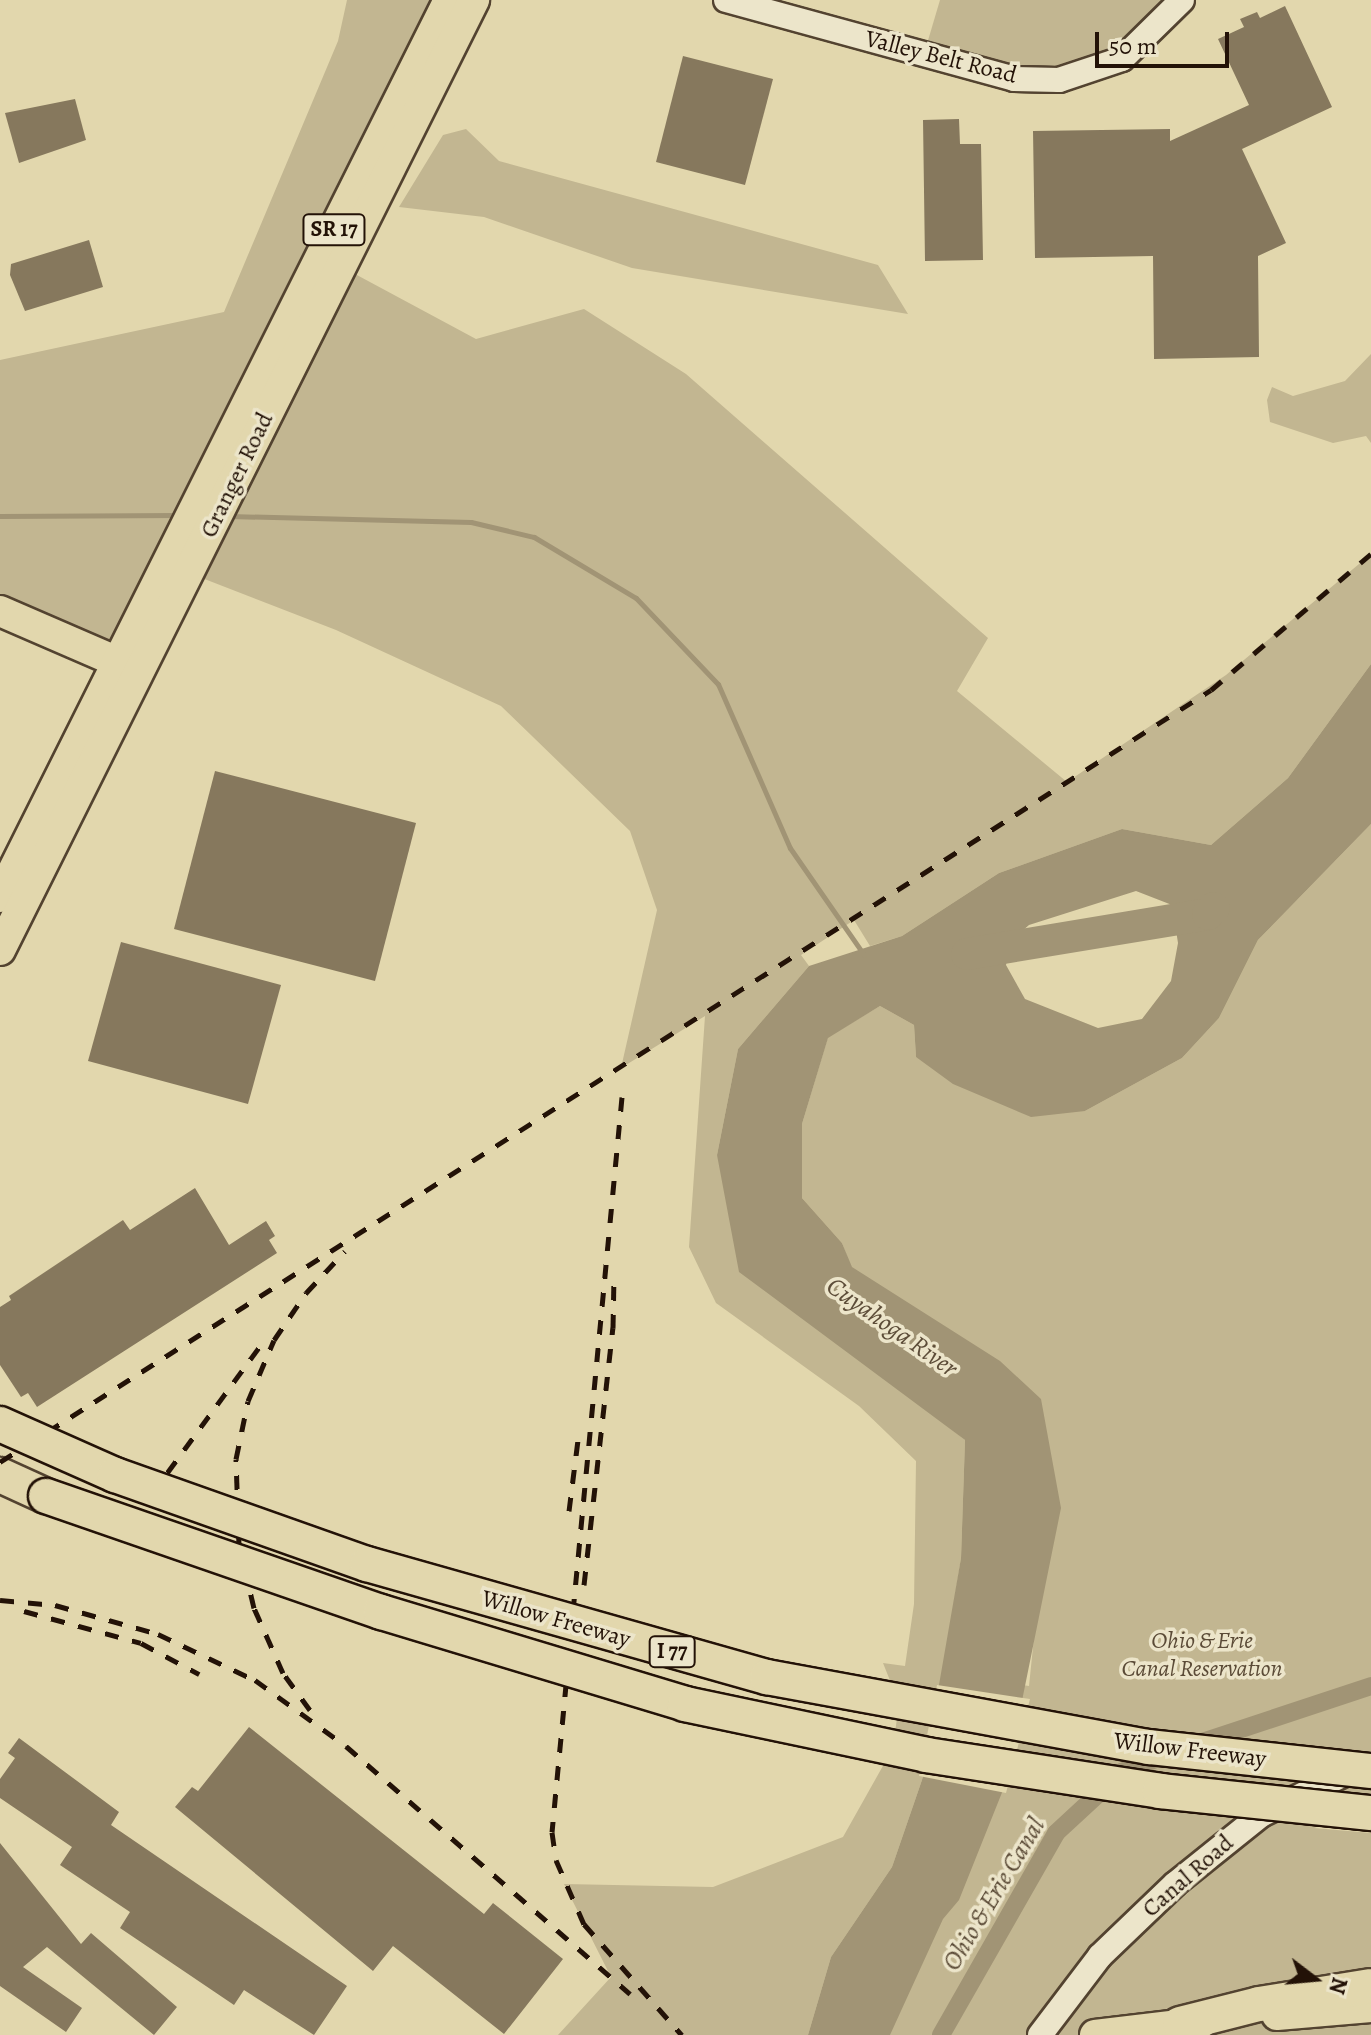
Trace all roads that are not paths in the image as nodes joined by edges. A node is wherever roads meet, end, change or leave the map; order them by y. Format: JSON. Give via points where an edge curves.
{"nodes":[{"id":1,"x":449,"y":0,"type":"edge"},
{"id":2,"x":474,"y":0,"type":"edge"},
{"id":3,"x":726,"y":0,"type":"edge"},
{"id":4,"x":1182,"y":0,"type":"edge"},
{"id":5,"x":271,"y":382,"type":"junction"},
{"id":6,"x":0,"y":611,"type":"edge"},
{"id":7,"x":128,"y":666,"type":"junction"},
{"id":8,"x":0,"y":897,"type":"edge"},
{"id":9,"x":0,"y":950,"type":"edge"},
{"id":10,"x":0,"y":1424,"type":"edge"},
{"id":11,"x":0,"y":1476,"type":"edge"},
{"id":12,"x":1371,"y":1762,"type":"edge"},
{"id":13,"x":1371,"y":1771,"type":"edge"},
{"id":14,"x":1371,"y":1813,"type":"edge"},
{"id":15,"x":1371,"y":1986,"type":"edge"},
{"id":16,"x":1371,"y":2007,"type":"edge"},
{"id":17,"x":1180,"y":2024,"type":"junction"},
{"id":18,"x":1103,"y":2034,"type":"edge"},
{"id":19,"x":1040,"y":2035,"type":"edge"}],
"edges":[{"from":1,"to":5,"type":"main road","name":"Granger Road","number":"SR 17"},
{"from":2,"to":5,"type":"main road","name":"Granger Road","number":"SR 17"},
{"from":3,"to":4,"type":"street","name":"Valley Belt Road","via":[[1014,79],[1059,80],[1122,59]]},
{"from":5,"to":7,"type":"main road","name":"Granger Road","number":"SR 17"},
{"from":6,"to":7,"type":"main road"},
{"from":7,"to":8,"type":"main road","name":"Granger Road","number":"SR 17"},
{"from":7,"to":9,"type":"main road","name":"Granger Road","number":"SR 17"},
{"from":10,"to":13,"type":"highway","name":"Willow Freeway","number":"I 77","bridge":true,"via":[[115,1475],[323,1550],[767,1677],[1149,1747]]},
{"from":11,"to":14,"type":"highway","name":"Willow Freeway","number":"I 77","bridge":true,"via":[[381,1612],[685,1704],[926,1755],[1160,1791]]},
{"from":12,"to":19,"type":"street","name":"Canal Road","via":[[1261,1815],[1186,1875],[1100,1956]]},
{"from":15,"to":17,"type":"highway","via":[[1259,2004]]},
{"from":16,"to":17,"type":"main road"},
{"from":17,"to":18,"type":"main road"}]}
